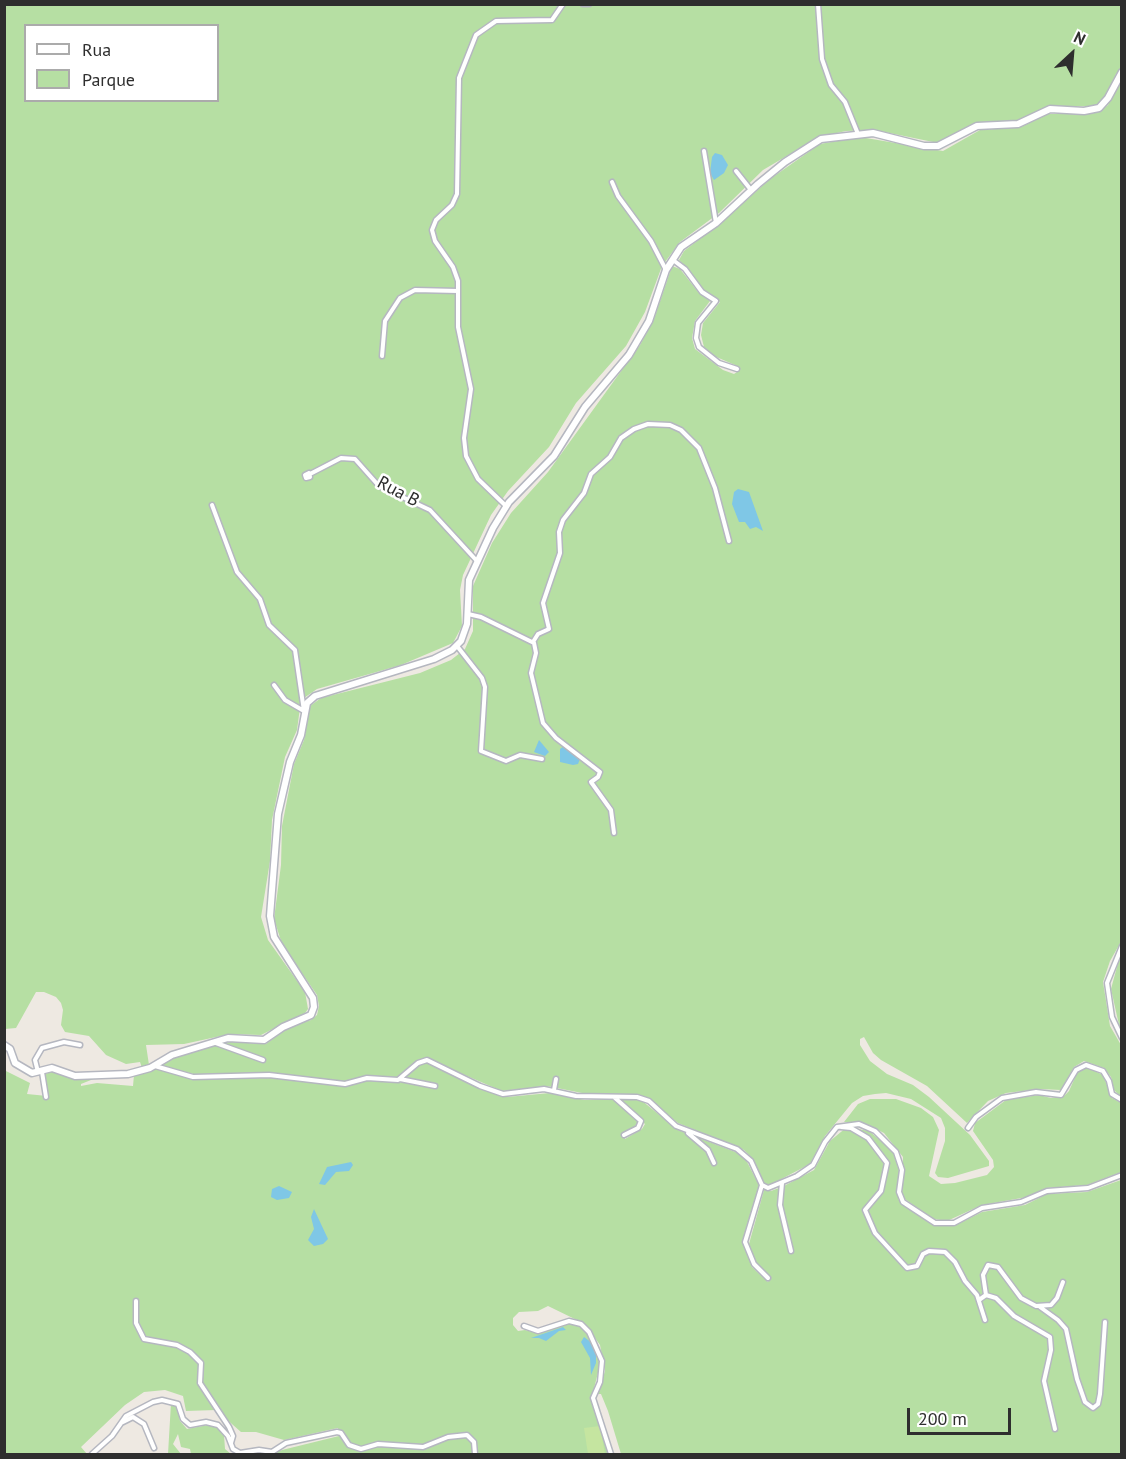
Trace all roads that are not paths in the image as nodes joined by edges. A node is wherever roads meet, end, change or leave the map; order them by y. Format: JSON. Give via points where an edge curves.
{"nodes":[{"id":1,"x":563,"y":4,"type":"edge"},
{"id":2,"x":583,"y":4,"type":"edge"},
{"id":3,"x":590,"y":4,"type":"edge"},
{"id":4,"x":818,"y":4,"type":"edge"},
{"id":5,"x":1122,"y":72,"type":"edge"},
{"id":6,"x":858,"y":134,"type":"junction"},
{"id":7,"x":704,"y":151,"type":"dead end"},
{"id":8,"x":736,"y":171,"type":"dead end"},
{"id":9,"x":612,"y":182,"type":"dead end"},
{"id":10,"x":751,"y":190,"type":"junction"},
{"id":11,"x":716,"y":223,"type":"junction"},
{"id":12,"x":673,"y":260,"type":"junction"},
{"id":13,"x":666,"y":270,"type":"junction"},
{"id":14,"x":458,"y":291,"type":"junction"},
{"id":15,"x":382,"y":356,"type":"dead end"},
{"id":16,"x":737,"y":369,"type":"dead end"},
{"id":17,"x":310,"y":474,"type":"dead end"},
{"id":18,"x":212,"y":505,"type":"dead end"},
{"id":19,"x":506,"y":506,"type":"junction"},
{"id":20,"x":729,"y":541,"type":"dead end"},
{"id":21,"x":476,"y":560,"type":"junction"},
{"id":22,"x":467,"y":614,"type":"junction"},
{"id":23,"x":533,"y":642,"type":"junction"},
{"id":24,"x":457,"y":646,"type":"junction"},
{"id":25,"x":274,"y":685,"type":"dead end"},
{"id":26,"x":304,"y":711,"type":"junction"},
{"id":27,"x":542,"y":759,"type":"dead end"},
{"id":28,"x":614,"y":833,"type":"dead end"},
{"id":29,"x":1122,"y":946,"type":"edge"},
{"id":30,"x":1122,"y":1038,"type":"edge"},
{"id":31,"x":215,"y":1043,"type":"junction"},
{"id":32,"x":5,"y":1045,"type":"edge"},
{"id":33,"x":80,"y":1045,"type":"dead end"},
{"id":34,"x":263,"y":1060,"type":"dead end"},
{"id":35,"x":152,"y":1067,"type":"junction"},
{"id":36,"x":40,"y":1072,"type":"junction"},
{"id":37,"x":399,"y":1079,"type":"junction"},
{"id":38,"x":556,"y":1079,"type":"dead end"},
{"id":39,"x":435,"y":1086,"type":"dead end"},
{"id":40,"x":554,"y":1090,"type":"junction"},
{"id":41,"x":614,"y":1096,"type":"junction"},
{"id":42,"x":46,"y":1097,"type":"dead end"},
{"id":43,"x":1122,"y":1100,"type":"edge"},
{"id":44,"x":837,"y":1127,"type":"junction"},
{"id":45,"x":968,"y":1128,"type":"dead end"},
{"id":46,"x":686,"y":1131,"type":"junction"},
{"id":47,"x":624,"y":1135,"type":"dead end"},
{"id":48,"x":714,"y":1162,"type":"dead end"},
{"id":49,"x":1122,"y":1175,"type":"edge"},
{"id":50,"x":782,"y":1183,"type":"junction"},
{"id":51,"x":762,"y":1185,"type":"junction"},
{"id":52,"x":791,"y":1251,"type":"dead end"},
{"id":53,"x":768,"y":1278,"type":"dead end"},
{"id":54,"x":1063,"y":1282,"type":"dead end"},
{"id":55,"x":986,"y":1295,"type":"junction"},
{"id":56,"x":979,"y":1300,"type":"junction"},
{"id":57,"x":136,"y":1301,"type":"dead end"},
{"id":58,"x":1040,"y":1307,"type":"junction"},
{"id":59,"x":985,"y":1320,"type":"dead end"},
{"id":60,"x":1105,"y":1322,"type":"dead end"},
{"id":61,"x":524,"y":1326,"type":"dead end"},
{"id":62,"x":118,"y":1426,"type":"junction"},
{"id":63,"x":1055,"y":1429,"type":"dead end"},
{"id":64,"x":230,"y":1443,"type":"junction"},
{"id":65,"x":154,"y":1448,"type":"dead end"},
{"id":66,"x":92,"y":1455,"type":"edge"},
{"id":67,"x":475,"y":1455,"type":"edge"},
{"id":68,"x":611,"y":1455,"type":"edge"}],
"edges":[{"from":1,"to":14,"type":"street","via":[[552,20],[489,24],[478,32],[463,64],[457,98],[457,194],[432,230],[435,242],[455,271]]},
{"from":2,"to":3,"type":"street"},
{"from":4,"to":6,"type":"street","via":[[822,59],[831,85],[845,102]]},
{"from":5,"to":6,"type":"street","via":[[1099,108],[1050,110],[1018,124],[977,126],[938,146],[873,133]]},
{"from":6,"to":10,"type":"street","via":[[811,144]]},
{"from":7,"to":11,"type":"street"},
{"from":8,"to":10,"type":"street"},
{"from":9,"to":13,"type":"street"},
{"from":10,"to":11,"type":"street"},
{"from":11,"to":12,"type":"street","via":[[686,243]]},
{"from":12,"to":13,"type":"street"},
{"from":12,"to":16,"type":"street","via":[[702,292],[716,301],[698,323],[699,347],[718,362]]},
{"from":13,"to":19,"type":"street","via":[[649,321],[629,355],[585,407],[555,456]]},
{"from":14,"to":15,"type":"street","via":[[415,290],[400,298],[385,321]]},
{"from":14,"to":19,"type":"street","via":[[458,327],[471,389],[464,438],[466,456],[478,479]]},
{"from":17,"to":21,"type":"street","name":"Rua B","via":[[341,458],[352,457],[379,486],[435,514]]},
{"from":18,"to":26,"type":"street","via":[[237,572],[260,599],[269,625],[295,650]]},
{"from":19,"to":21,"type":"street"},
{"from":20,"to":23,"type":"street","via":[[699,448],[670,425],[648,424],[630,431],[591,474],[584,493],[561,525],[560,553],[542,607],[549,630],[538,634]]},
{"from":21,"to":22,"type":"street","via":[[467,588]]},
{"from":22,"to":23,"type":"street"},
{"from":22,"to":24,"type":"street","via":[[465,633]]},
{"from":23,"to":28,"type":"street","via":[[536,653],[531,673],[543,723],[600,772],[591,782],[610,810]]},
{"from":24,"to":26,"type":"street","via":[[412,668],[315,696]]},
{"from":24,"to":27,"type":"street","via":[[486,687],[480,745],[483,753],[507,762],[520,755]]},
{"from":25,"to":26,"type":"street","via":[[285,700]]},
{"from":26,"to":31,"type":"street","via":[[278,814],[270,916],[274,937],[313,998],[313,1011],[264,1040],[232,1037]]},
{"from":29,"to":30,"type":"street","via":[[1107,989],[1113,1023]]},
{"from":31,"to":34,"type":"street"},
{"from":31,"to":35,"type":"street","via":[[177,1053]]},
{"from":32,"to":36,"type":"street","via":[[18,1066]]},
{"from":33,"to":36,"type":"street","via":[[63,1041],[42,1048],[35,1060]]},
{"from":35,"to":36,"type":"street","via":[[127,1074],[75,1076],[52,1068]]},
{"from":35,"to":37,"type":"street","via":[[193,1077],[269,1076],[340,1084],[367,1078]]},
{"from":36,"to":42,"type":"street"},
{"from":37,"to":39,"type":"street"},
{"from":37,"to":40,"type":"street","via":[[417,1063],[427,1060],[495,1092]]},
{"from":38,"to":40,"type":"street"},
{"from":40,"to":41,"type":"street","via":[[576,1096]]},
{"from":41,"to":46,"type":"street","via":[[644,1099]]},
{"from":41,"to":47,"type":"street","via":[[641,1121],[638,1128]]},
{"from":43,"to":45,"type":"street","via":[[1112,1094],[1103,1071],[1086,1065],[1076,1070],[1061,1095],[1036,1092],[1002,1098],[973,1119]]},
{"from":44,"to":49,"type":"street","via":[[859,1124],[882,1136],[900,1160],[899,1192],[903,1202],[935,1223],[954,1223],[982,1208],[1021,1203],[1040,1192],[1088,1188]]},
{"from":44,"to":50,"type":"street","via":[[813,1165]]},
{"from":44,"to":56,"type":"street","via":[[851,1128],[868,1138],[887,1163],[881,1191],[866,1210],[874,1233],[902,1265],[910,1268],[917,1266],[928,1251],[945,1252]]},
{"from":46,"to":48,"type":"street","via":[[708,1150]]},
{"from":46,"to":51,"type":"street","via":[[745,1154]]},
{"from":50,"to":51,"type":"street","via":[[768,1188]]},
{"from":50,"to":52,"type":"street","via":[[780,1205]]},
{"from":51,"to":53,"type":"street","via":[[745,1242],[756,1268]]},
{"from":54,"to":58,"type":"street","via":[[1056,1300]]},
{"from":55,"to":56,"type":"street"},
{"from":55,"to":58,"type":"street","via":[[983,1275],[987,1266],[993,1265],[1001,1269],[1024,1301]]},
{"from":55,"to":63,"type":"street","via":[[1050,1337],[1044,1381]]},
{"from":56,"to":59,"type":"street"},
{"from":57,"to":64,"type":"street","via":[[136,1323],[144,1339],[177,1345],[201,1363],[200,1383],[228,1423],[233,1436]]},
{"from":58,"to":60,"type":"street","via":[[1066,1329],[1077,1379],[1085,1402],[1093,1408],[1101,1394]]},
{"from":61,"to":68,"type":"street","via":[[538,1331],[569,1321],[581,1324],[589,1332],[602,1361],[600,1382],[593,1398]]},
{"from":62,"to":64,"type":"street","via":[[126,1416],[153,1402],[173,1401],[179,1405],[186,1423],[216,1424]]},
{"from":62,"to":65,"type":"street","via":[[136,1418],[147,1428]]},
{"from":62,"to":66,"type":"street"},
{"from":64,"to":67,"type":"street","via":[[240,1453],[269,1451],[334,1432],[341,1433],[349,1445],[361,1449],[378,1444],[423,1447],[448,1437],[467,1435],[474,1442]]}]}
